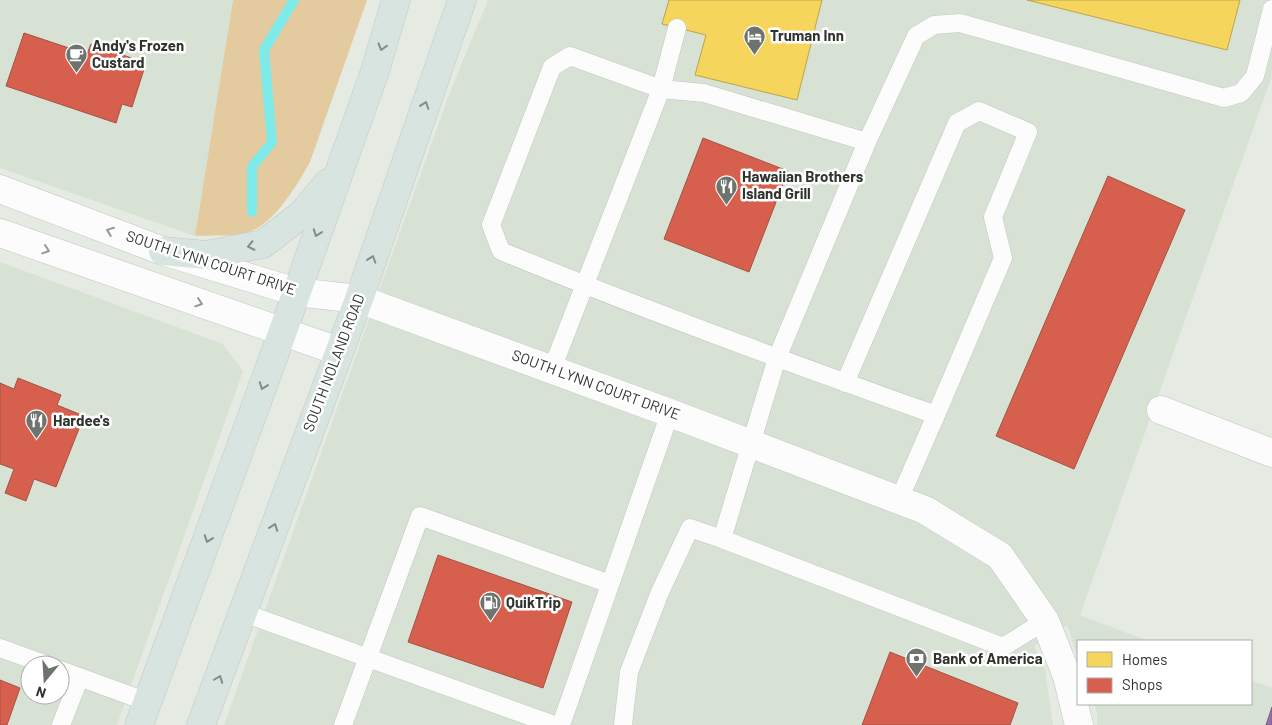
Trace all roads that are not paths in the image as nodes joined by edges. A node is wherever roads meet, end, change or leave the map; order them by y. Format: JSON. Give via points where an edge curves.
{"nodes":[{"id":1,"x":396,"y":0,"type":"edge"},
{"id":2,"x":462,"y":0,"type":"edge"},
{"id":3,"x":1272,"y":9,"type":"edge"},
{"id":4,"x":677,"y":28,"type":"dead end"},
{"id":5,"x":661,"y":89,"type":"junction"},
{"id":6,"x":867,"y":142,"type":"junction"},
{"id":7,"x":340,"y":171,"type":"junction"},
{"id":8,"x":0,"y":189,"type":"edge"},
{"id":9,"x":0,"y":233,"type":"edge"},
{"id":10,"x":163,"y":251,"type":"junction"},
{"id":11,"x":584,"y":285,"type":"junction"},
{"id":12,"x":296,"y":292,"type":"junction"},
{"id":13,"x":359,"y":298,"type":"junction"},
{"id":14,"x":283,"y":331,"type":"junction"},
{"id":15,"x":338,"y":351,"type":"junction"},
{"id":16,"x":777,"y":358,"type":"junction"},
{"id":17,"x":552,"y":369,"type":"junction"},
{"id":18,"x":845,"y":383,"type":"junction"},
{"id":19,"x":1161,"y":410,"type":"dead end"},
{"id":20,"x":670,"y":412,"type":"junction"},
{"id":21,"x":936,"y":415,"type":"junction"},
{"id":22,"x":752,"y":443,"type":"junction"},
{"id":23,"x":1272,"y":453,"type":"edge"},
{"id":24,"x":899,"y":500,"type":"junction"},
{"id":25,"x":722,"y":539,"type":"junction"},
{"id":26,"x":610,"y":584,"type":"junction"},
{"id":27,"x":244,"y":613,"type":"junction"},
{"id":28,"x":1045,"y":621,"type":"junction"},
{"id":29,"x":0,"y":648,"type":"edge"},
{"id":30,"x":20,"y":655,"type":"edge"},
{"id":31,"x":368,"y":658,"type":"junction"},
{"id":32,"x":70,"y":674,"type":"edge"},
{"id":33,"x":80,"y":677,"type":"junction"},
{"id":34,"x":144,"y":713,"type":"edge"},
{"id":35,"x":61,"y":725,"type":"edge"},
{"id":36,"x":201,"y":725,"type":"edge"},
{"id":37,"x":343,"y":725,"type":"edge"},
{"id":38,"x":554,"y":725,"type":"edge"},
{"id":39,"x":561,"y":725,"type":"edge"},
{"id":40,"x":623,"y":725,"type":"edge"},
{"id":41,"x":1078,"y":725,"type":"edge"}],
"edges":[{"from":1,"to":7,"type":"main road","one_way":true},
{"from":13,"to":2,"type":"main road","name":"SOUTH NOLAND ROAD","one_way":true},
{"from":3,"to":6,"type":"lane","via":[[1255,76],[1241,93],[1224,98],[960,23],[934,24],[916,36]]},
{"from":4,"to":5,"type":"lane"},
{"from":5,"to":6,"type":"lane","via":[[704,93]]},
{"from":5,"to":11,"type":"lane"},
{"from":5,"to":11,"type":"lane","via":[[570,56],[552,67],[491,225],[501,251]]},
{"from":6,"to":16,"type":"lane"},
{"from":7,"to":10,"type":"main road","one_way":true,"via":[[302,214],[263,244],[206,255]]},
{"from":7,"to":12,"type":"main road","one_way":true},
{"from":10,"to":8,"type":"street","name":"SOUTH LYNN COURT DRIVE","one_way":true},
{"from":9,"to":14,"type":"street","one_way":true},
{"from":10,"to":12,"type":"street","name":"SOUTH LYNN COURT DRIVE"},
{"from":11,"to":16,"type":"lane"},
{"from":11,"to":17,"type":"lane"},
{"from":12,"to":13,"type":"street","name":"SOUTH LYNN COURT DRIVE"},
{"from":12,"to":14,"type":"main road"},
{"from":13,"to":15,"type":"main road","name":"SOUTH NOLAND ROAD"},
{"from":13,"to":17,"type":"street","name":"SOUTH LYNN COURT DRIVE"},
{"from":14,"to":15,"type":"street"},
{"from":14,"to":34,"type":"main road","one_way":true},
{"from":27,"to":15,"type":"main road","name":"SOUTH NOLAND ROAD","one_way":true},
{"from":16,"to":18,"type":"lane"},
{"from":16,"to":22,"type":"lane"},
{"from":17,"to":20,"type":"street","name":"SOUTH LYNN COURT DRIVE"},
{"from":18,"to":21,"type":"lane"},
{"from":18,"to":21,"type":"lane","via":[[957,123],[979,111],[1028,132],[993,217],[1003,258]]},
{"from":19,"to":23,"type":"street"},
{"from":20,"to":22,"type":"street","name":"SOUTH LYNN COURT DRIVE"},
{"from":20,"to":26,"type":"lane"},
{"from":21,"to":24,"type":"lane"},
{"from":22,"to":24,"type":"street","name":"SOUTH LYNN COURT DRIVE"},
{"from":22,"to":25,"type":"lane"},
{"from":24,"to":28,"type":"street","name":"SOUTH LYNN COURT DRIVE","via":[[925,510],[1000,556]]},
{"from":25,"to":28,"type":"lane","via":[[1003,647]]},
{"from":25,"to":40,"type":"lane","via":[[690,528],[660,592],[629,672]]},
{"from":26,"to":31,"type":"lane","via":[[420,516]]},
{"from":26,"to":39,"type":"lane"},
{"from":27,"to":31,"type":"lane"},
{"from":36,"to":27,"type":"main road","name":"SOUTH NOLAND ROAD","one_way":true},
{"from":28,"to":41,"type":"street","name":"SOUTH LYNN COURT DRIVE","via":[[1067,676]]},
{"from":29,"to":30,"type":"lane"},
{"from":31,"to":37,"type":"lane"},
{"from":31,"to":38,"type":"lane"},
{"from":32,"to":33,"type":"lane"},
{"from":33,"to":34,"type":"lane"},
{"from":33,"to":35,"type":"lane"}]}
